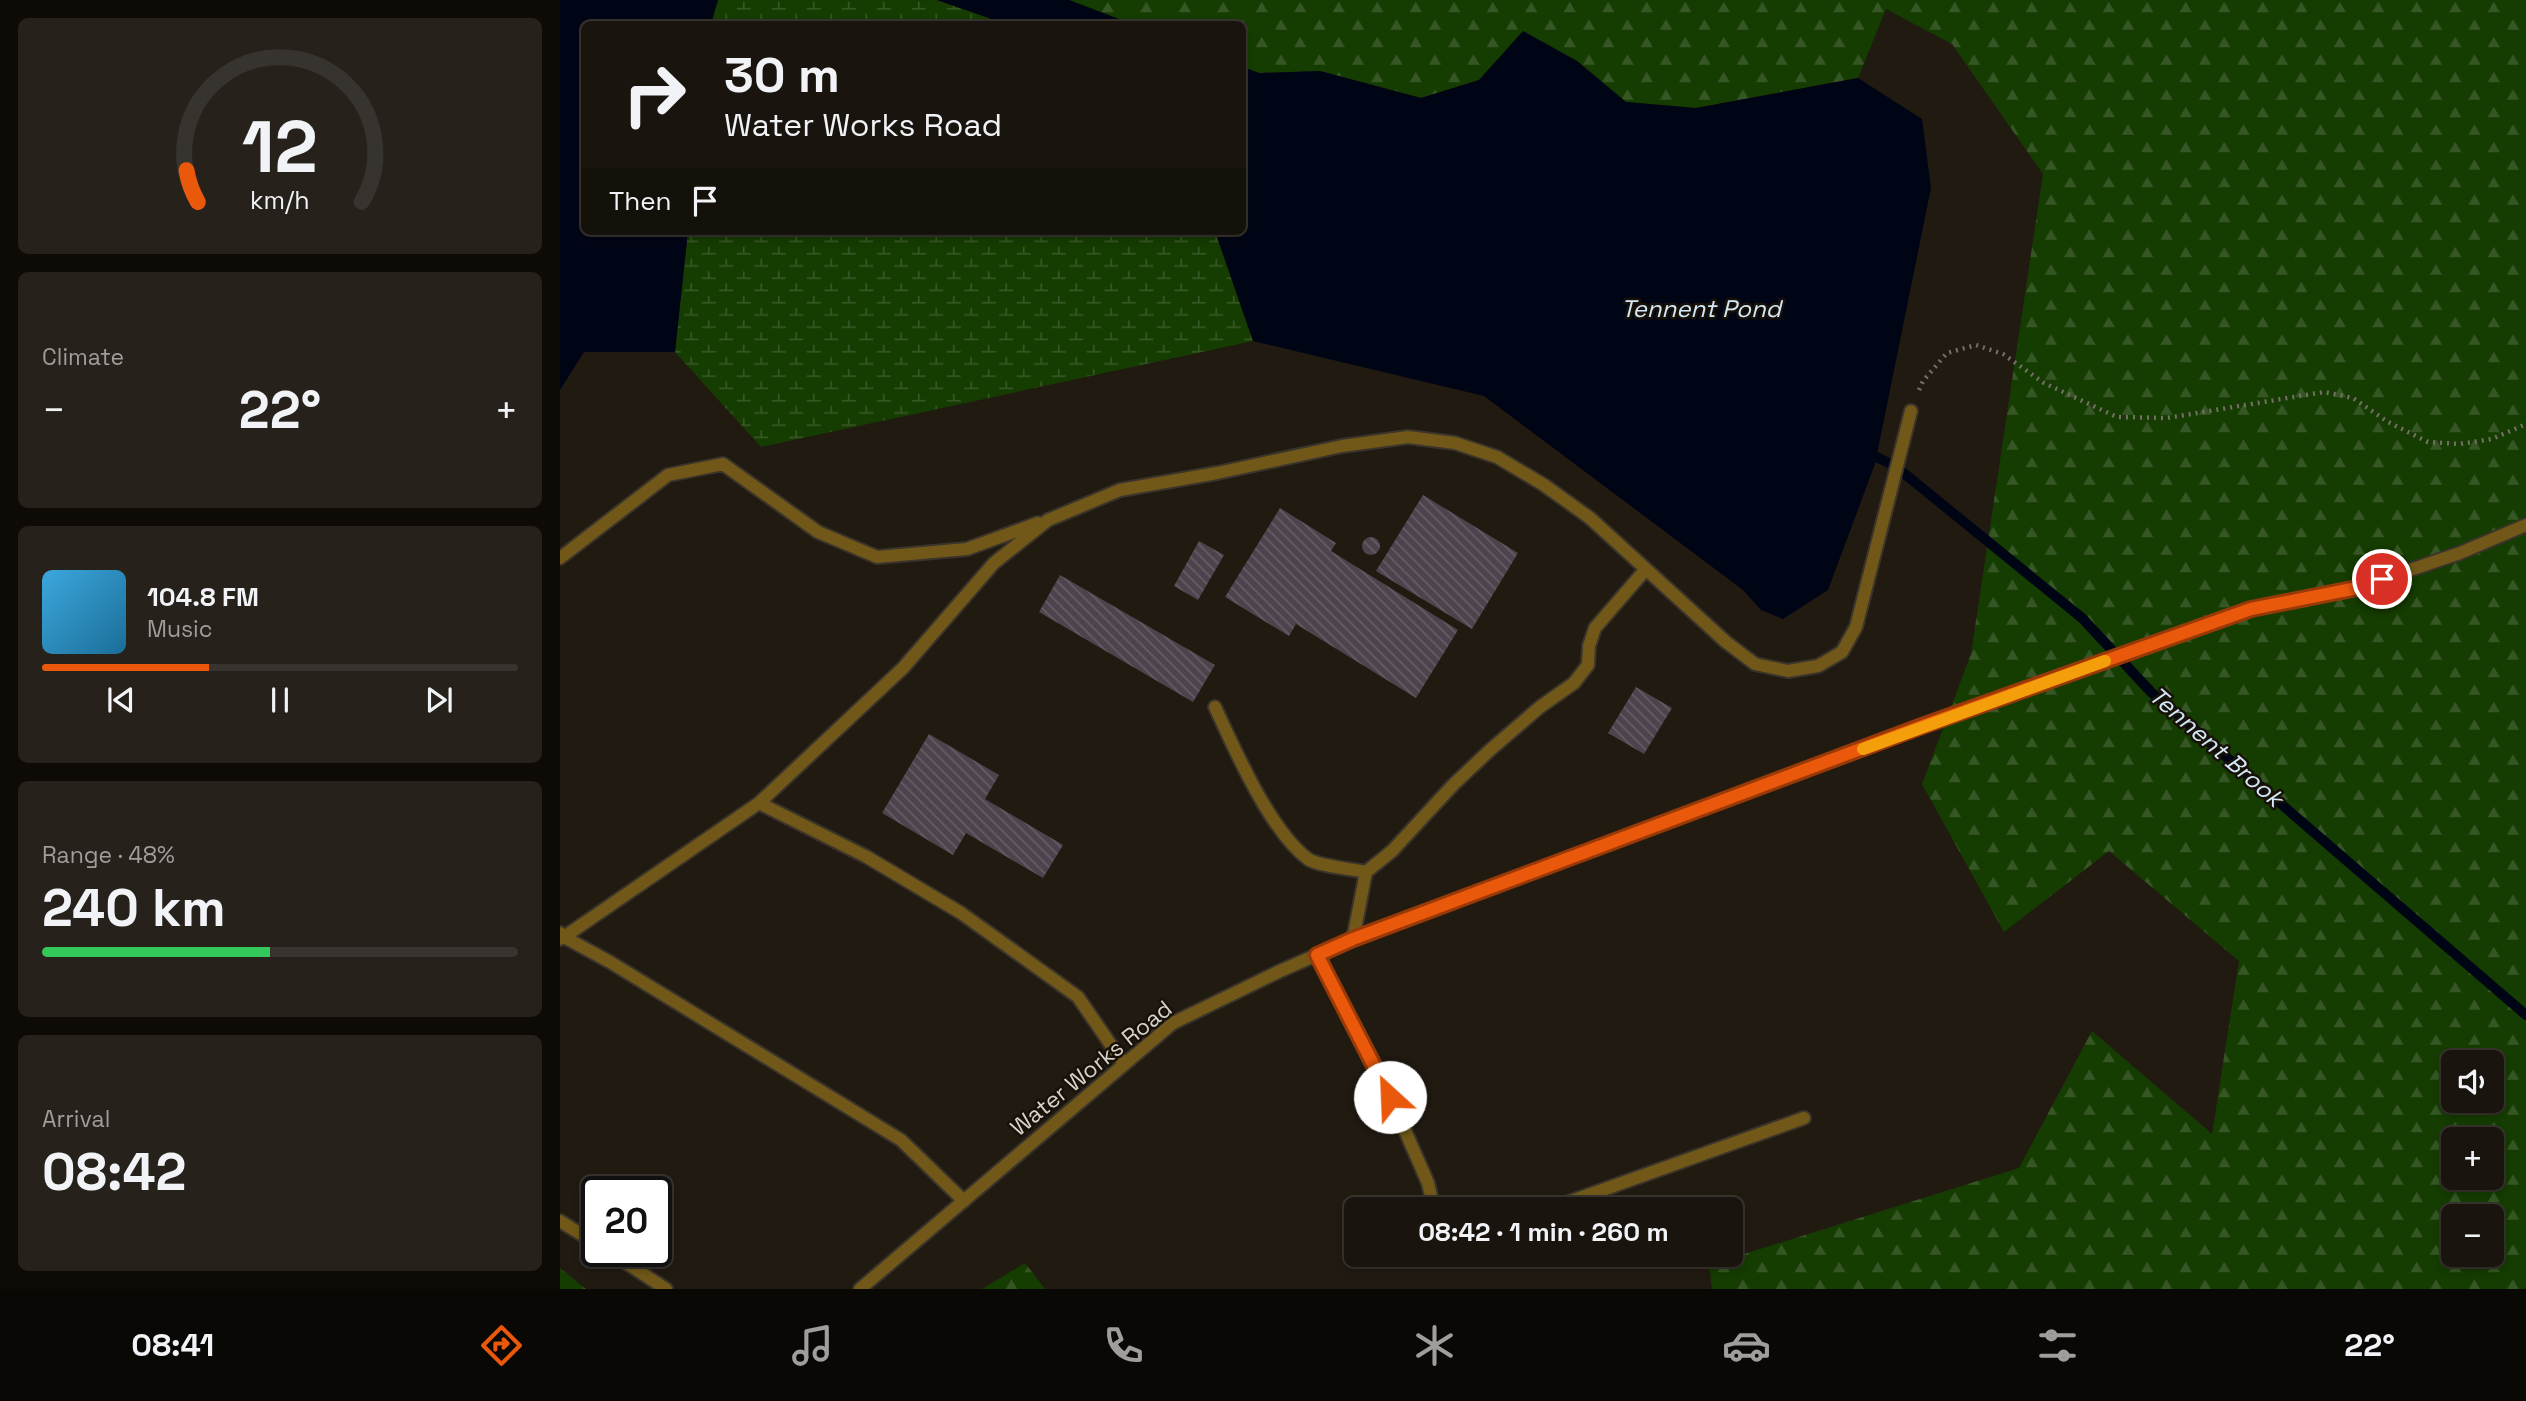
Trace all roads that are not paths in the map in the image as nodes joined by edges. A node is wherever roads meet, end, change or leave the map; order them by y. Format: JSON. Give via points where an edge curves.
{"nodes":[{"id":1,"x":1911,"y":411,"type":"road end"},
{"id":2,"x":1048,"y":520,"type":"junction"},
{"id":3,"x":2526,"y":524,"type":"edge"},
{"id":4,"x":560,"y":558,"type":"edge"},
{"id":5,"x":1646,"y":569,"type":"junction"},
{"id":6,"x":1215,"y":707,"type":"dead end"},
{"id":7,"x":759,"y":803,"type":"junction"},
{"id":8,"x":1366,"y":872,"type":"junction"},
{"id":9,"x":561,"y":936,"type":"edge"},
{"id":10,"x":1353,"y":939,"type":"junction"},
{"id":11,"x":1317,"y":955,"type":"junction"},
{"id":12,"x":1125,"y":1064,"type":"junction"},
{"id":13,"x":1804,"y":1118,"type":"dead end"},
{"id":14,"x":1431,"y":1197,"type":"edge"},
{"id":15,"x":1583,"y":1197,"type":"edge"},
{"id":16,"x":964,"y":1201,"type":"junction"},
{"id":17,"x":560,"y":1221,"type":"edge"},
{"id":18,"x":581,"y":1234,"type":"edge"},
{"id":19,"x":632,"y":1267,"type":"edge"},
{"id":20,"x":666,"y":1289,"type":"edge"},
{"id":21,"x":860,"y":1289,"type":"edge"}],
"edges":[{"from":1,"to":5,"type":"lane","via":[[1856,627],[1842,652],[1818,666],[1788,671],[1755,664]]},
{"from":2,"to":4,"type":"lane","via":[[967,549],[877,557],[818,532],[723,464],[668,475]]},
{"from":2,"to":5,"type":"lane","via":[[1120,490],[1408,437],[1455,443],[1497,457],[1581,512]]},
{"from":2,"to":7,"type":"lane","via":[[994,563],[903,668]]},
{"from":3,"to":10,"type":"lane","name":"Water Works Road","via":[[2460,553],[2357,588],[2239,614]]},
{"from":5,"to":8,"type":"lane","via":[[1595,628],[1588,664],[1574,683],[1490,750]]},
{"from":6,"to":8,"type":"lane","via":[[1245,772],[1285,836],[1309,860]]},
{"from":7,"to":9,"type":"lane"},
{"from":7,"to":12,"type":"lane","via":[[867,858],[971,920],[1078,997]]},
{"from":8,"to":10,"type":"lane"},
{"from":9,"to":16,"type":"lane","via":[[901,1140]]},
{"from":10,"to":11,"type":"lane","name":"Water Works Road"},
{"from":11,"to":12,"type":"lane","name":"Water Works Road","via":[[1173,1023]]},
{"from":11,"to":14,"type":"lane","via":[[1381,1076]]},
{"from":12,"to":16,"type":"lane","name":"Water Works Road"},
{"from":13,"to":15,"type":"lane"},
{"from":16,"to":21,"type":"lane","name":"Water Works Road"},
{"from":17,"to":18,"type":"lane"},
{"from":19,"to":20,"type":"lane"}]}
